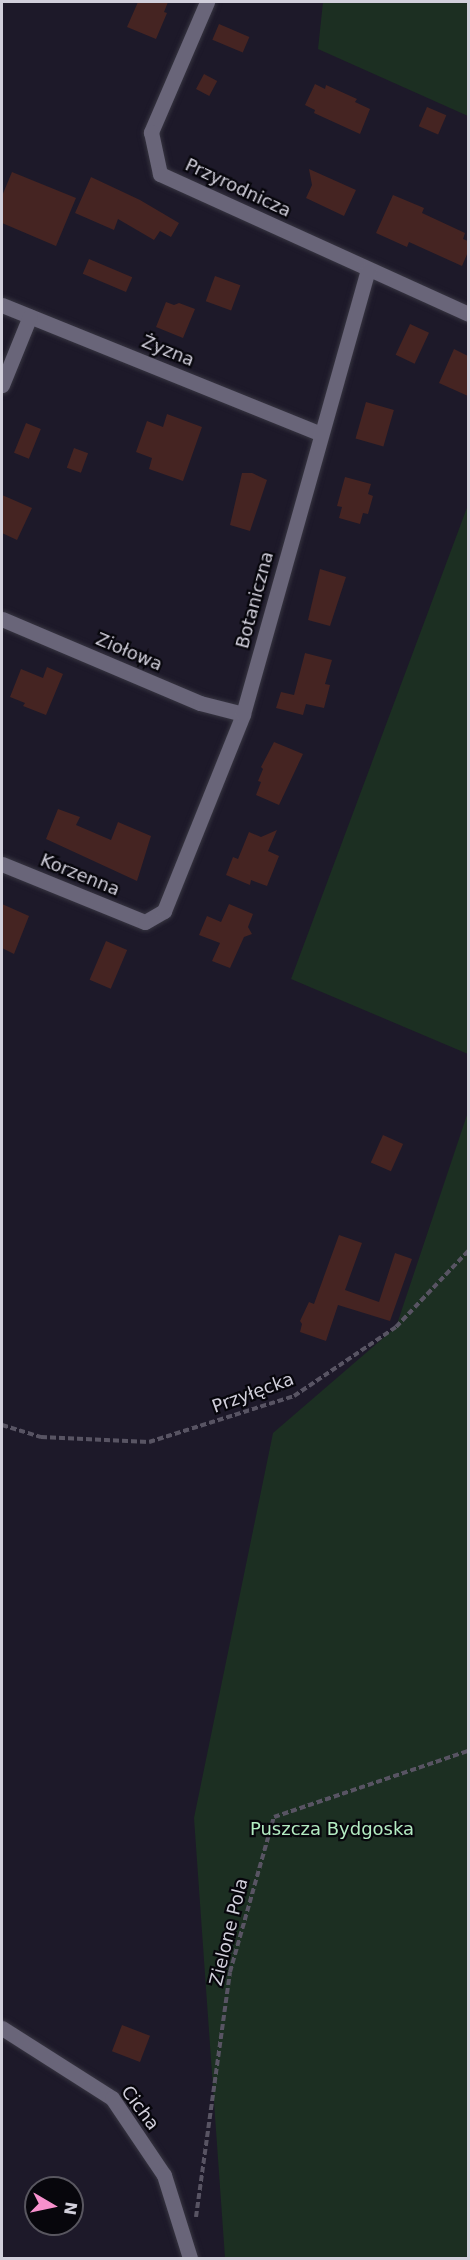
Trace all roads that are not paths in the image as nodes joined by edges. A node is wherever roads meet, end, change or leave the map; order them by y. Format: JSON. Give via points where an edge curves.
{"nodes":[{"id":1,"x":207,"y":2,"type":"edge"},
{"id":2,"x":368,"y":270,"type":"junction"},
{"id":3,"x":2,"y":305,"type":"edge"},
{"id":4,"x":468,"y":314,"type":"edge"},
{"id":5,"x":30,"y":316,"type":"junction"},
{"id":6,"x":2,"y":385,"type":"edge"},
{"id":7,"x":321,"y":434,"type":"junction"},
{"id":8,"x":2,"y":619,"type":"edge"},
{"id":9,"x":243,"y":714,"type":"junction"},
{"id":10,"x":2,"y":864,"type":"edge"},
{"id":11,"x":145,"y":922,"type":"joint"},
{"id":12,"x":2,"y":2028,"type":"edge"},
{"id":13,"x":190,"y":2259,"type":"edge"}],
"edges":[{"from":1,"to":2,"type":"street","name":"Przyrodnicza","via":[[151,132],[160,174]]},
{"from":2,"to":4,"type":"street","name":"Przyrodnicza"},
{"from":2,"to":7,"type":"street","name":"Botaniczna"},
{"from":3,"to":5,"type":"street","name":"Żyzna"},
{"from":5,"to":6,"type":"street"},
{"from":5,"to":7,"type":"street","name":"Żyzna"},
{"from":7,"to":9,"type":"street","name":"Botaniczna"},
{"from":8,"to":9,"type":"street","name":"Ziołowa","via":[[200,703]]},
{"from":9,"to":11,"type":"street","name":"Botaniczna","via":[[164,911]]},
{"from":10,"to":11,"type":"street","name":"Korzenna"},
{"from":12,"to":13,"type":"street","name":"Cicha","via":[[112,2098],[164,2175]]}]}
